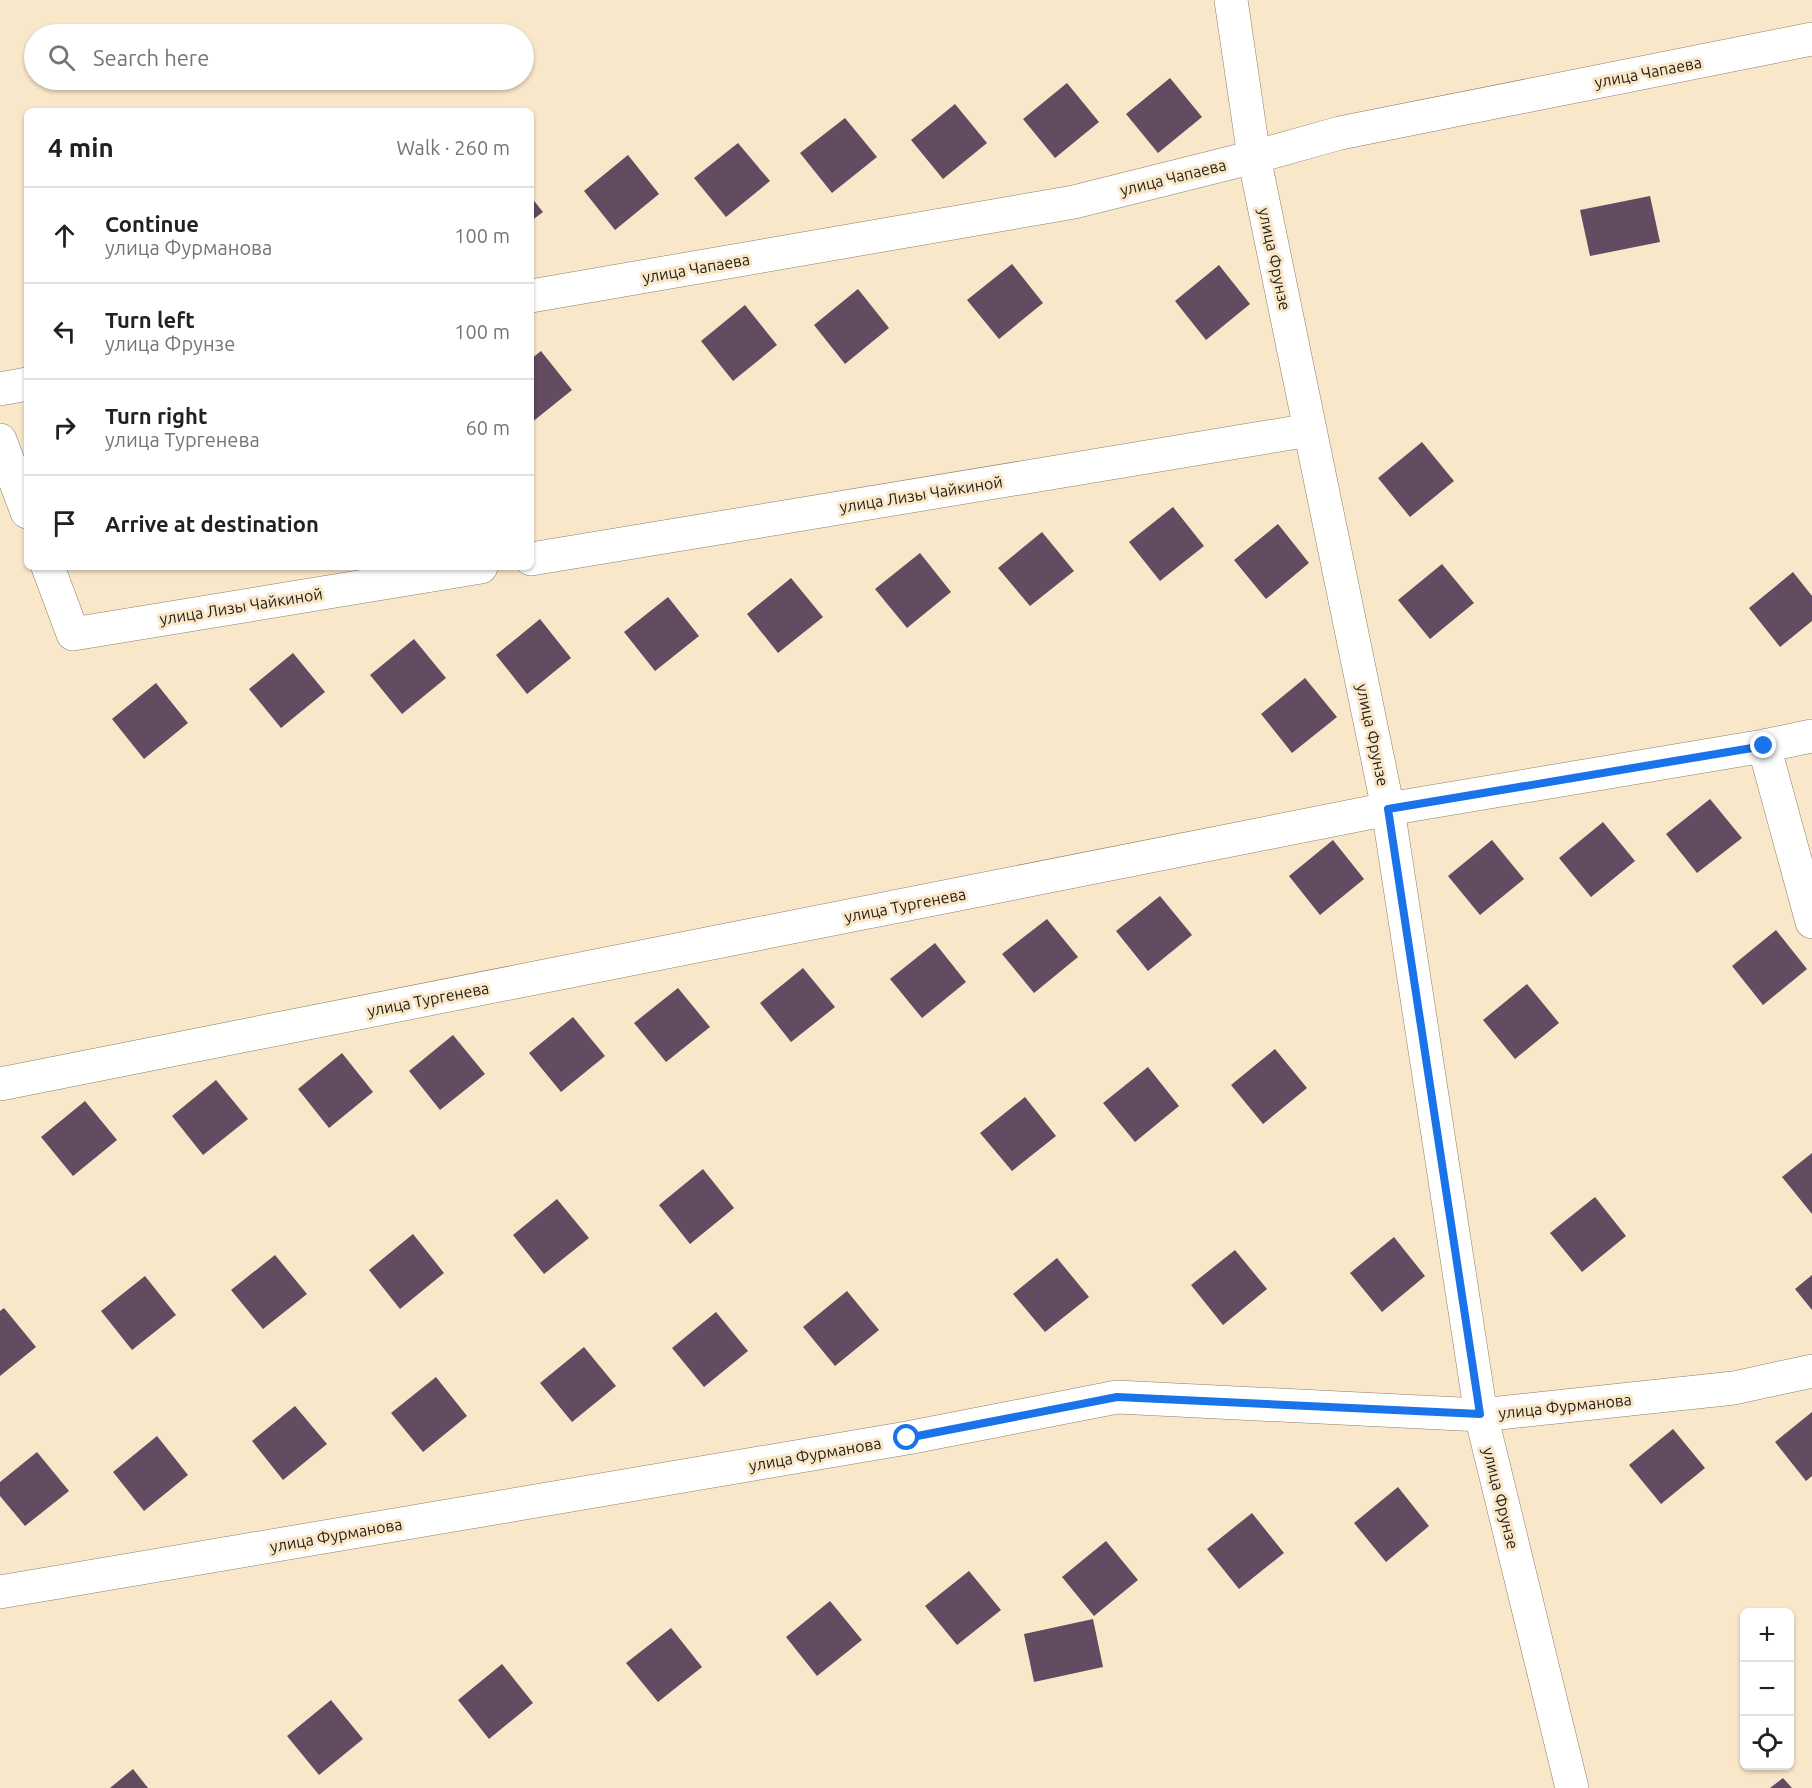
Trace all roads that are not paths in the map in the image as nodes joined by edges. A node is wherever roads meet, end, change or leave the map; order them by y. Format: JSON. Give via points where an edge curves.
{"nodes":[{"id":1,"x":1230,"y":0,"type":"edge"},
{"id":2,"x":1812,"y":39,"type":"edge"},
{"id":3,"x":1254,"y":158,"type":"junction"},
{"id":4,"x":534,"y":295,"type":"edge"},
{"id":5,"x":24,"y":385,"type":"edge"},
{"id":6,"x":0,"y":389,"type":"edge"},
{"id":7,"x":1310,"y":430,"type":"junction"},
{"id":8,"x":0,"y":440,"type":"edge"},
{"id":9,"x":24,"y":504,"type":"edge"},
{"id":10,"x":534,"y":559,"type":"edge"},
{"id":11,"x":49,"y":570,"type":"edge"},
{"id":12,"x":463,"y":570,"type":"edge"},
{"id":13,"x":1812,"y":736,"type":"edge"},
{"id":14,"x":1764,"y":746,"type":"junction"},
{"id":15,"x":1388,"y":809,"type":"junction"},
{"id":16,"x":1812,"y":922,"type":"edge"},
{"id":17,"x":0,"y":1084,"type":"edge"},
{"id":18,"x":1812,"y":1371,"type":"edge"},
{"id":19,"x":1480,"y":1414,"type":"junction"},
{"id":20,"x":0,"y":1592,"type":"edge"},
{"id":21,"x":1572,"y":1788,"type":"edge"}],
"edges":[{"from":1,"to":3,"type":"street","name":"улица Фрунзе"},
{"from":2,"to":3,"type":"street","name":"улица Чапаева","via":[[1340,133]]},
{"from":3,"to":4,"type":"street","name":"улица Чапаева","via":[[1074,202]]},
{"from":3,"to":7,"type":"street","name":"улица Фрунзе"},
{"from":5,"to":6,"type":"street"},
{"from":7,"to":10,"type":"street","name":"улица Лизы Чайкиной"},
{"from":7,"to":15,"type":"street","name":"улица Фрунзе"},
{"from":8,"to":9,"type":"street"},
{"from":11,"to":12,"type":"street","name":"улица Лизы Чайкиной","via":[[73,634]]},
{"from":13,"to":14,"type":"street","name":"улица Тургенева"},
{"from":14,"to":15,"type":"street","name":"улица Тургенева"},
{"from":14,"to":16,"type":"street"},
{"from":15,"to":17,"type":"street","name":"улица Тургенева"},
{"from":15,"to":19,"type":"street","name":"улица Фрунзе"},
{"from":18,"to":19,"type":"street","name":"улица Фурманова","via":[[1734,1388]]},
{"from":19,"to":20,"type":"street","name":"улица Фурманова","via":[[1117,1397],[895,1440]]},
{"from":19,"to":21,"type":"street","name":"улица Фрунзе"}]}
